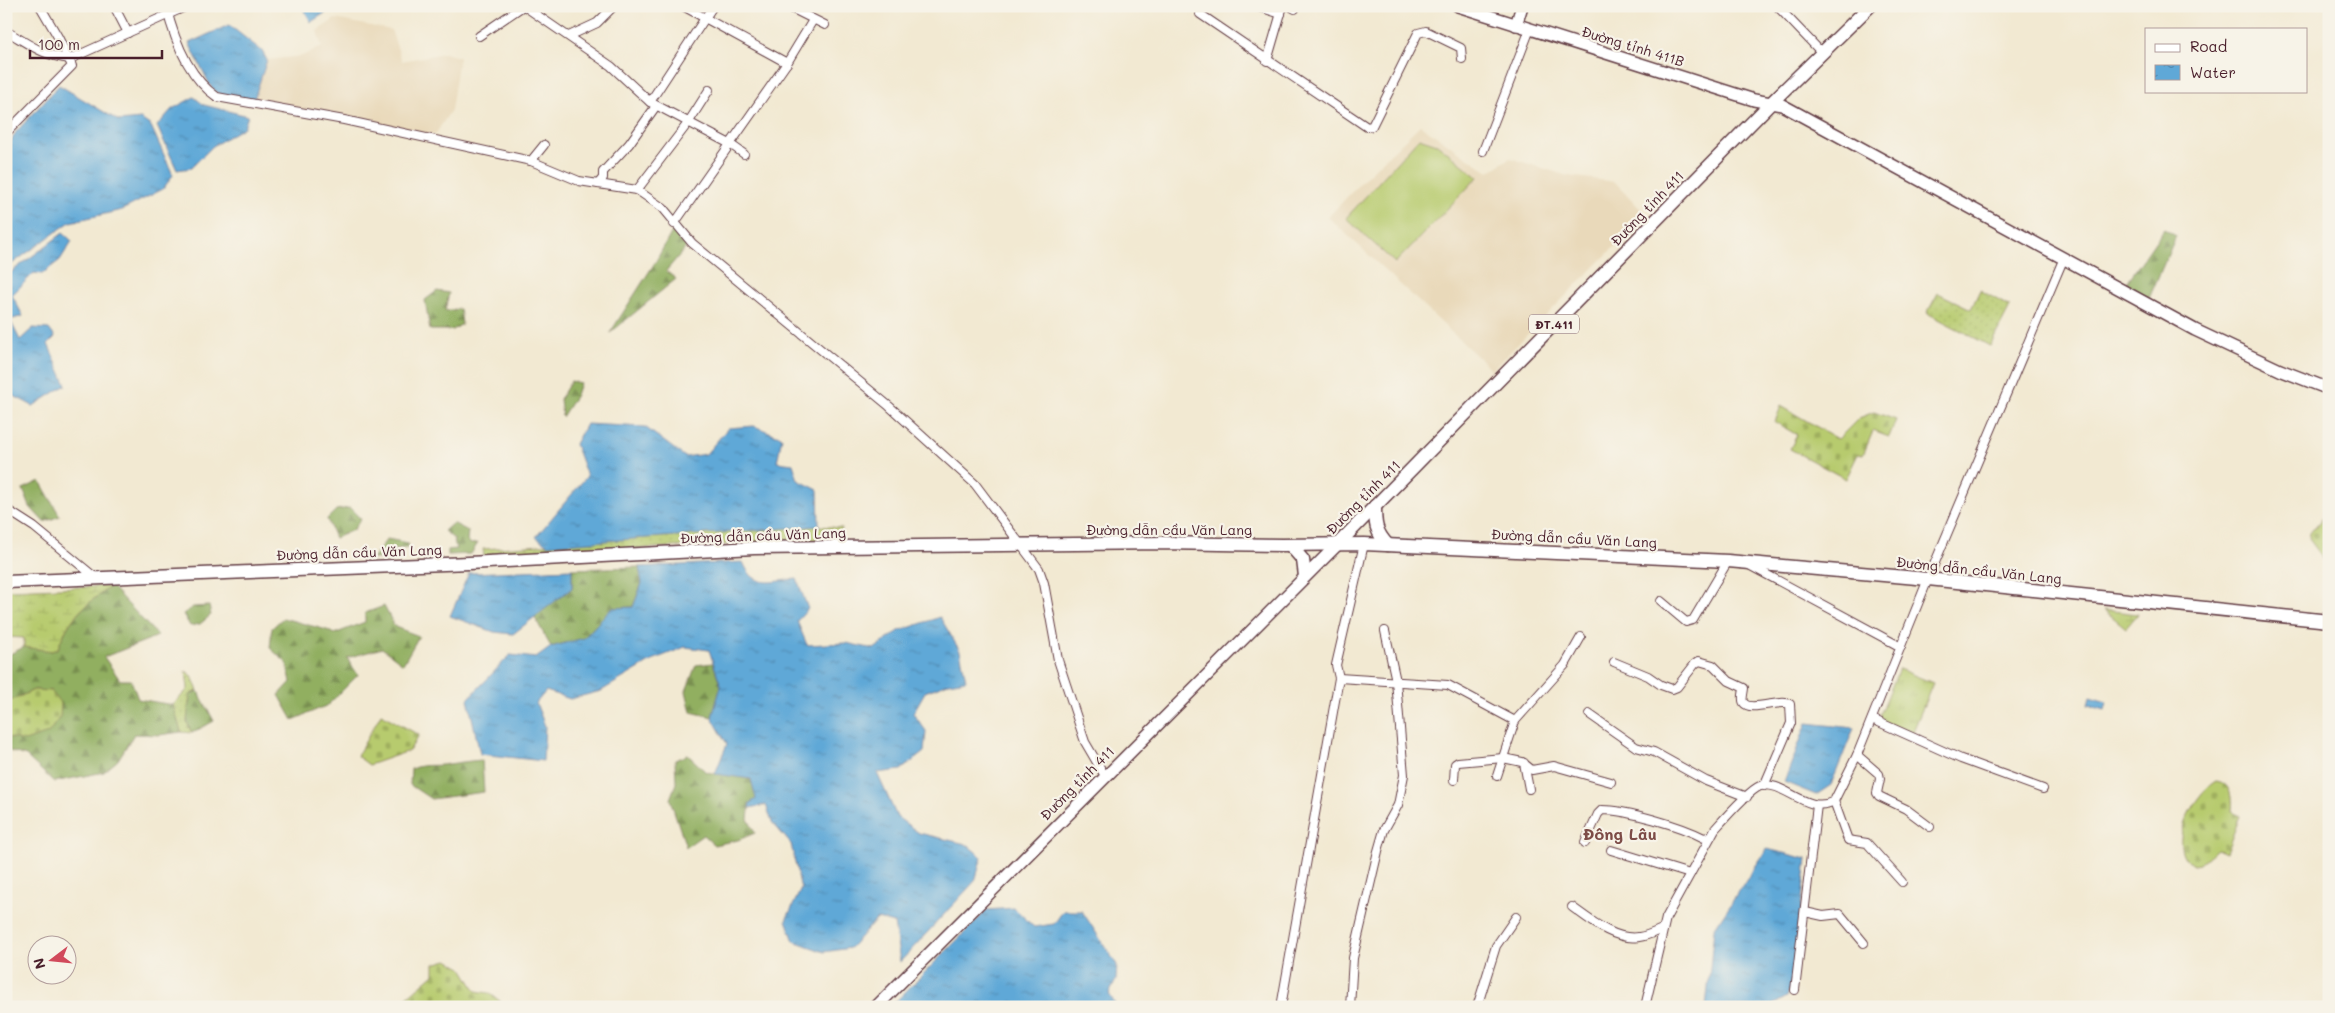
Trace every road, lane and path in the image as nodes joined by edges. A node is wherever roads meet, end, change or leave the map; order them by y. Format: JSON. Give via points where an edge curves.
{"nodes":[{"id":1,"x":40,"y":6,"type":"edge"},
{"id":2,"x":114,"y":6,"type":"edge"},
{"id":3,"x":166,"y":6,"type":"edge"},
{"id":4,"x":187,"y":6,"type":"edge"},
{"id":5,"x":524,"y":6,"type":"edge"},
{"id":6,"x":614,"y":6,"type":"edge"},
{"id":7,"x":683,"y":6,"type":"edge"},
{"id":8,"x":713,"y":6,"type":"edge"},
{"id":9,"x":787,"y":6,"type":"edge"},
{"id":10,"x":1256,"y":6,"type":"edge"},
{"id":11,"x":1458,"y":6,"type":"edge"},
{"id":12,"x":1522,"y":6,"type":"edge"},
{"id":13,"x":1777,"y":6,"type":"edge"},
{"id":14,"x":1870,"y":6,"type":"edge"},
{"id":15,"x":1282,"y":10,"type":"edge"},
{"id":16,"x":1200,"y":14,"type":"dead end"},
{"id":17,"x":168,"y":15,"type":"junction"},
{"id":18,"x":706,"y":19,"type":"junction"},
{"id":19,"x":814,"y":20,"type":"junction"},
{"id":20,"x":825,"y":25,"type":"dead end"},
{"id":21,"x":1516,"y":25,"type":"junction"},
{"id":22,"x":1530,"y":30,"type":"junction"},
{"id":23,"x":6,"y":31,"type":"edge"},
{"id":24,"x":128,"y":34,"type":"junction"},
{"id":25,"x":479,"y":36,"type":"dead end"},
{"id":26,"x":569,"y":36,"type":"junction"},
{"id":27,"x":1823,"y":54,"type":"junction"},
{"id":28,"x":1462,"y":58,"type":"dead end"},
{"id":29,"x":70,"y":60,"type":"junction"},
{"id":30,"x":1267,"y":61,"type":"junction"},
{"id":31,"x":786,"y":63,"type":"junction"},
{"id":32,"x":709,"y":90,"type":"dead end"},
{"id":33,"x":1770,"y":103,"type":"junction"},
{"id":34,"x":653,"y":104,"type":"junction"},
{"id":35,"x":688,"y":123,"type":"junction"},
{"id":36,"x":7,"y":131,"type":"edge"},
{"id":37,"x":730,"y":144,"type":"junction"},
{"id":38,"x":544,"y":145,"type":"dead end"},
{"id":39,"x":1483,"y":151,"type":"dead end"},
{"id":40,"x":744,"y":154,"type":"dead end"},
{"id":41,"x":531,"y":161,"type":"junction"},
{"id":42,"x":598,"y":184,"type":"junction"},
{"id":43,"x":637,"y":190,"type":"junction"},
{"id":44,"x":674,"y":224,"type":"junction"},
{"id":45,"x":2063,"y":260,"type":"junction"},
{"id":46,"x":2329,"y":389,"type":"edge"},
{"id":47,"x":1375,"y":506,"type":"junction"},
{"id":48,"x":6,"y":509,"type":"edge"},
{"id":49,"x":1338,"y":544,"type":"junction"},
{"id":50,"x":1364,"y":544,"type":"junction"},
{"id":51,"x":1388,"y":544,"type":"junction"},
{"id":52,"x":1020,"y":545,"type":"junction"},
{"id":53,"x":1290,"y":545,"type":"junction"},
{"id":54,"x":1728,"y":561,"type":"junction"},
{"id":55,"x":1745,"y":563,"type":"junction"},
{"id":56,"x":1305,"y":576,"type":"junction"},
{"id":57,"x":96,"y":578,"type":"junction"},
{"id":58,"x":1928,"y":579,"type":"junction"},
{"id":59,"x":6,"y":582,"type":"edge"},
{"id":60,"x":1661,"y":602,"type":"dead end"},
{"id":61,"x":2329,"y":621,"type":"edge"},
{"id":62,"x":1385,"y":631,"type":"dead end"},
{"id":63,"x":1582,"y":637,"type":"dead end"},
{"id":64,"x":1901,"y":648,"type":"junction"},
{"id":65,"x":1614,"y":662,"type":"dead end"},
{"id":66,"x":1339,"y":678,"type":"junction"},
{"id":67,"x":1396,"y":681,"type":"junction"},
{"id":68,"x":1589,"y":714,"type":"dead end"},
{"id":69,"x":1872,"y":719,"type":"junction"},
{"id":70,"x":1515,"y":721,"type":"junction"},
{"id":71,"x":1857,"y":755,"type":"junction"},
{"id":72,"x":1502,"y":758,"type":"junction"},
{"id":73,"x":1524,"y":763,"type":"junction"},
{"id":74,"x":1105,"y":776,"type":"junction"},
{"id":75,"x":1497,"y":776,"type":"dead end"},
{"id":76,"x":1454,"y":780,"type":"dead end"},
{"id":77,"x":1611,"y":782,"type":"dead end"},
{"id":78,"x":1764,"y":786,"type":"junction"},
{"id":79,"x":1529,"y":789,"type":"dead end"},
{"id":80,"x":2043,"y":789,"type":"dead end"},
{"id":81,"x":1747,"y":797,"type":"junction"},
{"id":82,"x":1834,"y":801,"type":"junction"},
{"id":83,"x":1817,"y":805,"type":"junction"},
{"id":84,"x":1930,"y":826,"type":"dead end"},
{"id":85,"x":1711,"y":836,"type":"junction"},
{"id":86,"x":1585,"y":842,"type":"dead end"},
{"id":87,"x":1611,"y":850,"type":"dead end"},
{"id":88,"x":1690,"y":874,"type":"junction"},
{"id":89,"x":1902,"y":882,"type":"dead end"},
{"id":90,"x":1572,"y":908,"type":"dead end"},
{"id":91,"x":1804,"y":912,"type":"junction"},
{"id":92,"x":1516,"y":917,"type":"dead end"},
{"id":93,"x":1662,"y":929,"type":"junction"},
{"id":94,"x":1864,"y":943,"type":"dead end"},
{"id":95,"x":1795,"y":990,"type":"dead end"},
{"id":96,"x":876,"y":1007,"type":"edge"},
{"id":97,"x":1281,"y":1007,"type":"edge"},
{"id":98,"x":1350,"y":1007,"type":"edge"},
{"id":99,"x":1478,"y":1007,"type":"edge"},
{"id":100,"x":1645,"y":1007,"type":"edge"}],
"edges":[{"from":1,"to":29,"type":"street"},
{"from":2,"to":24,"type":"street"},
{"from":3,"to":17,"type":"street"},
{"from":4,"to":17,"type":"street"},
{"from":5,"to":25,"type":"street"},
{"from":5,"to":26,"type":"street"},
{"from":6,"to":26,"type":"street","via":[[597,23]]},
{"from":7,"to":18,"type":"street"},
{"from":8,"to":18,"type":"street"},
{"from":9,"to":19,"type":"street"},
{"from":10,"to":15,"type":"street"},
{"from":11,"to":21,"type":"main road","name":"Đường tỉnh 411B"},
{"from":12,"to":21,"type":"main road"},
{"from":13,"to":27,"type":"street"},
{"from":14,"to":27,"type":"main road","name":"Đường tỉnh 411","number":"ĐT.411"},
{"from":15,"to":30,"type":"street"},
{"from":16,"to":30,"type":"street"},
{"from":17,"to":24,"type":"street"},
{"from":17,"to":41,"type":"street","via":[[187,61],[205,89],[217,97],[344,120]]},
{"from":18,"to":31,"type":"street"},
{"from":18,"to":34,"type":"street"},
{"from":19,"to":20,"type":"street"},
{"from":19,"to":31,"type":"street"},
{"from":21,"to":22,"type":"main road","name":"Đường tỉnh 411B"},
{"from":22,"to":33,"type":"main road","name":"Đường tỉnh 411B"},
{"from":22,"to":39,"type":"street"},
{"from":23,"to":29,"type":"street","via":[[39,52]]},
{"from":24,"to":29,"type":"street"},
{"from":26,"to":34,"type":"street","via":[[611,66]]},
{"from":27,"to":33,"type":"main road","name":"Đường tỉnh 411","number":"ĐT.411"},
{"from":28,"to":30,"type":"street","via":[[1461,48],[1426,30],[1418,33],[1370,127]]},
{"from":29,"to":36,"type":"street","via":[[72,66]]},
{"from":31,"to":37,"type":"street"},
{"from":32,"to":35,"type":"street"},
{"from":33,"to":45,"type":"main road","name":"Đường tỉnh 411B","via":[[1782,105]]},
{"from":33,"to":47,"type":"main road","name":"Đường tỉnh 411","number":"ĐT.411"},
{"from":34,"to":35,"type":"street"},
{"from":34,"to":42,"type":"street","via":[[620,154],[603,172]]},
{"from":35,"to":37,"type":"street"},
{"from":35,"to":43,"type":"street"},
{"from":37,"to":40,"type":"street"},
{"from":37,"to":44,"type":"street"},
{"from":38,"to":41,"type":"street"},
{"from":41,"to":42,"type":"street","via":[[578,181]]},
{"from":42,"to":43,"type":"street"},
{"from":43,"to":44,"type":"street","via":[[663,208]]},
{"from":44,"to":52,"type":"street","via":[[692,243],[889,406],[976,484]]},
{"from":45,"to":46,"type":"main road","name":"Đường tỉnh 411B","via":[[2195,330]]},
{"from":45,"to":58,"type":"street"},
{"from":47,"to":49,"type":"main road","name":"Đường tỉnh 411","number":"ĐT.411"},
{"from":47,"to":51,"type":"main road","via":[[1376,530]]},
{"from":48,"to":57,"type":"street","via":[[34,527]]},
{"from":49,"to":50,"type":"main road","name":"Đường dẫn cầu Văn Lang"},
{"from":49,"to":53,"type":"main road","name":"Đường dẫn cầu Văn Lang"},
{"from":49,"to":56,"type":"main road","name":"Đường tỉnh 411","number":"ĐT.411"},
{"from":50,"to":51,"type":"main road","name":"Đường dẫn cầu Văn Lang"},
{"from":50,"to":66,"type":"street","via":[[1336,665]]},
{"from":51,"to":54,"type":"main road","name":"Đường dẫn cầu Văn Lang"},
{"from":52,"to":53,"type":"main road","name":"Đường dẫn cầu Văn Lang"},
{"from":52,"to":57,"type":"main road","name":"Đường dẫn cầu Văn Lang","via":[[754,548]]},
{"from":52,"to":74,"type":"street","via":[[1039,569],[1044,582],[1058,660],[1085,742]]},
{"from":53,"to":56,"type":"main road","via":[[1303,560]]},
{"from":54,"to":55,"type":"main road","name":"Đường dẫn cầu Văn Lang"},
{"from":54,"to":60,"type":"street","via":[[1693,620],[1686,622]]},
{"from":55,"to":58,"type":"main road","name":"Đường dẫn cầu Văn Lang"},
{"from":55,"to":64,"type":"street"},
{"from":56,"to":74,"type":"main road","name":"Đường tỉnh 411","number":"ĐT.411"},
{"from":57,"to":59,"type":"main road","name":"Đường dẫn cầu Văn Lang"},
{"from":58,"to":61,"type":"main road","name":"Đường dẫn cầu Văn Lang"},
{"from":58,"to":64,"type":"street"},
{"from":62,"to":67,"type":"street"},
{"from":63,"to":70,"type":"street","via":[[1565,665]]},
{"from":64,"to":69,"type":"street"},
{"from":65,"to":78,"type":"street","via":[[1672,689],[1699,661],[1713,665],[1729,681],[1744,688],[1746,705],[1790,704],[1791,723]]},
{"from":66,"to":67,"type":"street"},
{"from":66,"to":97,"type":"street"},
{"from":67,"to":70,"type":"street","via":[[1448,685]]},
{"from":67,"to":98,"type":"street","via":[[1404,775],[1398,805],[1384,830],[1378,851],[1354,958]]},
{"from":68,"to":81,"type":"street","via":[[1636,747],[1654,752],[1706,781]]},
{"from":69,"to":71,"type":"street"},
{"from":69,"to":80,"type":"street","via":[[1961,759]]},
{"from":70,"to":72,"type":"street"},
{"from":71,"to":82,"type":"street"},
{"from":71,"to":84,"type":"street","via":[[1880,776],[1879,796]]},
{"from":72,"to":73,"type":"street"},
{"from":72,"to":75,"type":"street"},
{"from":72,"to":76,"type":"street","via":[[1458,762]]},
{"from":73,"to":77,"type":"street","via":[[1532,770],[1558,767]]},
{"from":73,"to":79,"type":"street"},
{"from":74,"to":96,"type":"main road","name":"Đường tỉnh 411","number":"ĐT.411"},
{"from":78,"to":81,"type":"street"},
{"from":78,"to":83,"type":"street"},
{"from":81,"to":85,"type":"street","via":[[1726,816]]},
{"from":82,"to":83,"type":"street"},
{"from":82,"to":89,"type":"street","via":[[1848,840],[1867,843]]},
{"from":83,"to":91,"type":"street"},
{"from":85,"to":86,"type":"street","via":[[1704,838],[1658,822],[1602,810]]},
{"from":85,"to":88,"type":"street"},
{"from":87,"to":88,"type":"street"},
{"from":88,"to":93,"type":"street"},
{"from":90,"to":93,"type":"street","via":[[1597,925],[1624,937],[1639,938]]},
{"from":91,"to":94,"type":"street","via":[[1823,916],[1840,914]]},
{"from":91,"to":95,"type":"street"},
{"from":92,"to":99,"type":"street","via":[[1496,946]]},
{"from":93,"to":100,"type":"street"}]}
